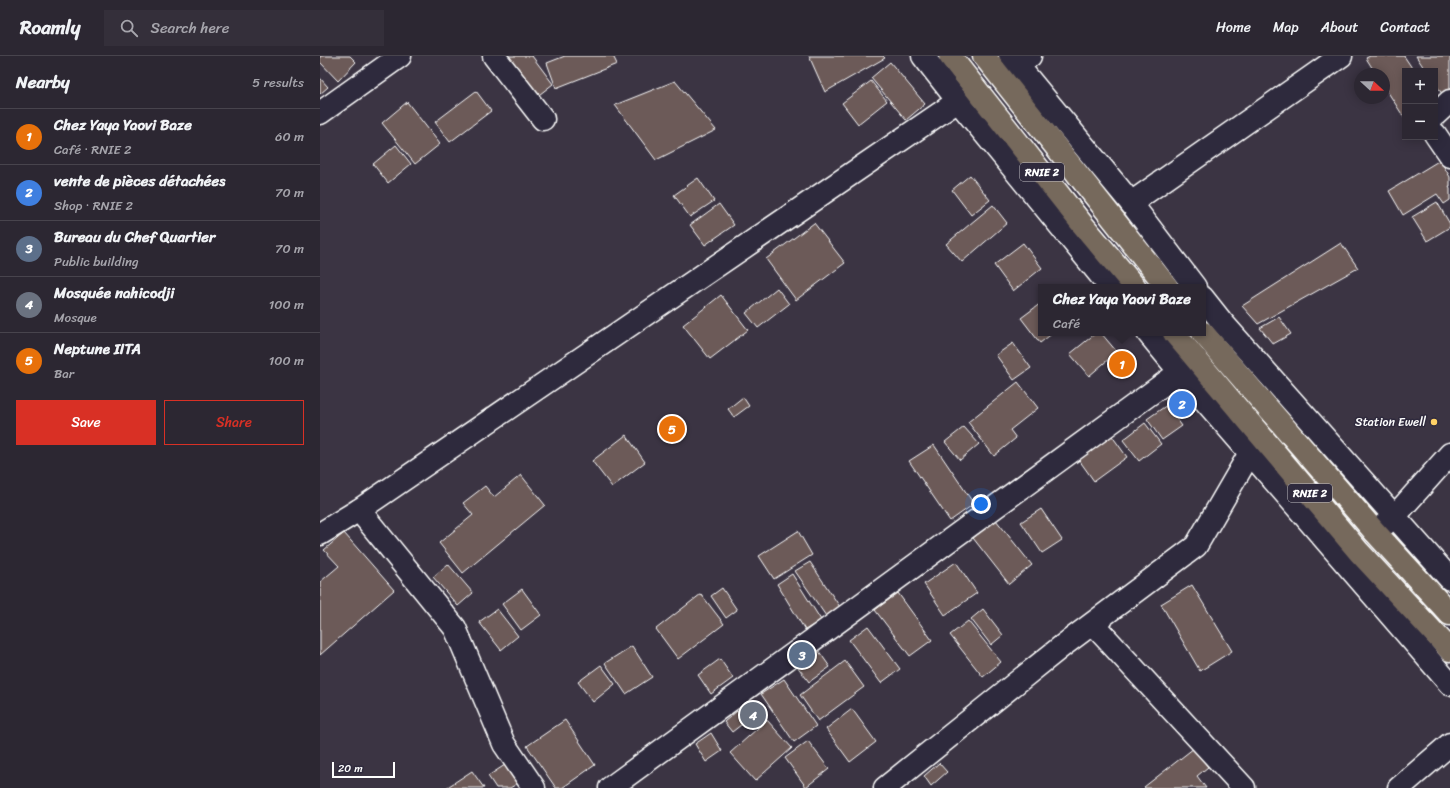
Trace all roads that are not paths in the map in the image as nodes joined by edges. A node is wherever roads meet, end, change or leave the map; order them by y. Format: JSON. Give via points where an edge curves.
{"nodes":[{"id":1,"x":400,"y":56,"type":"edge"},
{"id":2,"x":494,"y":56,"type":"edge"},
{"id":3,"x":923,"y":56,"type":"edge"},
{"id":4,"x":950,"y":56,"type":"edge"},
{"id":5,"x":984,"y":56,"type":"edge"},
{"id":6,"x":1341,"y":56,"type":"edge"},
{"id":7,"x":1019,"y":59,"type":"edge"},
{"id":8,"x":958,"y":101,"type":"junction"},
{"id":9,"x":1450,"y":101,"type":"edge"},
{"id":10,"x":1438,"y":112,"type":"edge"},
{"id":11,"x":320,"y":113,"type":"edge"},
{"id":12,"x":544,"y":119,"type":"dead end"},
{"id":13,"x":1438,"y":138,"type":"edge"},
{"id":14,"x":1450,"y":156,"type":"edge"},
{"id":15,"x":1131,"y":203,"type":"junction"},
{"id":16,"x":1108,"y":284,"type":"edge"},
{"id":17,"x":1132,"y":284,"type":"edge"},
{"id":18,"x":1164,"y":284,"type":"edge"},
{"id":19,"x":1193,"y":284,"type":"edge"},
{"id":20,"x":1206,"y":302,"type":"edge"},
{"id":21,"x":1152,"y":336,"type":"edge"},
{"id":22,"x":1175,"y":336,"type":"edge"},
{"id":23,"x":1206,"y":336,"type":"edge"},
{"id":24,"x":1188,"y":366,"type":"junction"},
{"id":25,"x":1250,"y":453,"type":"junction"},
{"id":26,"x":1450,"y":454,"type":"edge"},
{"id":27,"x":359,"y":510,"type":"junction"},
{"id":28,"x":1394,"y":517,"type":"junction"},
{"id":29,"x":1375,"y":532,"type":"junction"},
{"id":30,"x":320,"y":534,"type":"edge"},
{"id":31,"x":1450,"y":579,"type":"edge"},
{"id":32,"x":1450,"y":614,"type":"edge"},
{"id":33,"x":1093,"y":624,"type":"junction"},
{"id":34,"x":1450,"y":650,"type":"edge"},
{"id":35,"x":1450,"y":684,"type":"edge"},
{"id":36,"x":1450,"y":744,"type":"edge"},
{"id":37,"x":534,"y":788,"type":"edge"},
{"id":38,"x":610,"y":788,"type":"edge"},
{"id":39,"x":885,"y":788,"type":"edge"},
{"id":40,"x":1244,"y":788,"type":"edge"},
{"id":41,"x":1399,"y":788,"type":"edge"}],
"edges":[{"from":1,"to":11,"type":"street"},
{"from":2,"to":12,"type":"street"},
{"from":3,"to":8,"type":"street"},
{"from":4,"to":17,"type":"highway","name":"RNIE 2","number":"RNIE 2"},
{"from":5,"to":18,"type":"highway","name":"RNIE 2","number":"RNIE 2"},
{"from":6,"to":15,"type":"street"},
{"from":7,"to":15,"type":"street"},
{"from":8,"to":16,"type":"street"},
{"from":8,"to":27,"type":"street"},
{"from":9,"to":10,"type":"street"},
{"from":13,"to":14,"type":"street"},
{"from":15,"to":19,"type":"street"},
{"from":20,"to":28,"type":"street"},
{"from":21,"to":24,"type":"street"},
{"from":22,"to":24,"type":"highway","name":"RNIE 2","number":"RNIE 2"},
{"from":23,"to":29,"type":"highway","name":"RNIE 2","number":"RNIE 2"},
{"from":24,"to":25,"type":"street"},
{"from":24,"to":34,"type":"highway","name":"RNIE 2","number":"RNIE 2"},
{"from":24,"to":38,"type":"street"},
{"from":25,"to":33,"type":"street","via":[[1196,546]]},
{"from":25,"to":35,"type":"street"},
{"from":26,"to":28,"type":"street"},
{"from":27,"to":30,"type":"street"},
{"from":27,"to":37,"type":"street","via":[[455,628],[504,744]]},
{"from":28,"to":29,"type":"street"},
{"from":28,"to":31,"type":"street"},
{"from":29,"to":32,"type":"highway","name":"RNIE 2","number":"RNIE 2"},
{"from":33,"to":39,"type":"street"},
{"from":33,"to":40,"type":"street"},
{"from":36,"to":41,"type":"street"}]}
